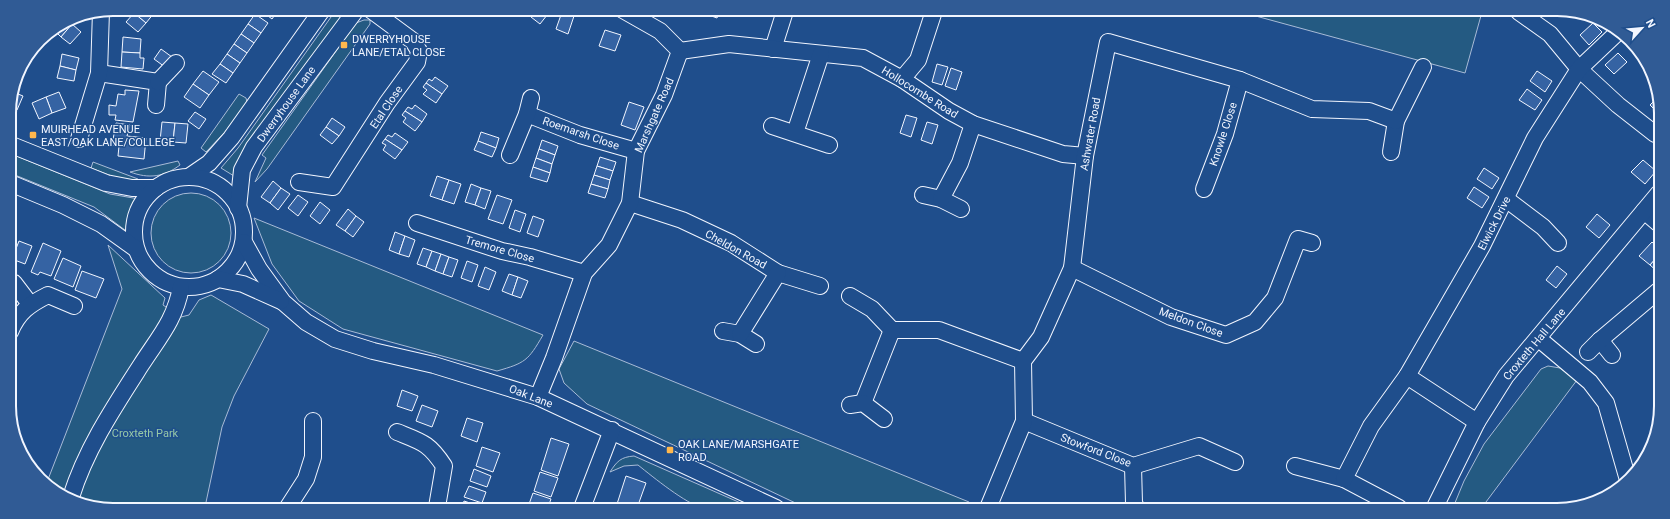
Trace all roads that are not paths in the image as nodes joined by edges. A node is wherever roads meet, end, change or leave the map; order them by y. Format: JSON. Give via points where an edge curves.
{"nodes":[{"id":1,"x":318,"y":16,"type":"edge"},
{"id":2,"x":352,"y":16,"type":"edge"},
{"id":3,"x":379,"y":16,"type":"edge"},
{"id":4,"x":634,"y":16,"type":"edge"},
{"id":5,"x":783,"y":16,"type":"edge"},
{"id":6,"x":932,"y":16,"type":"edge"},
{"id":7,"x":1525,"y":16,"type":"edge"},
{"id":8,"x":101,"y":17,"type":"edge"},
{"id":9,"x":1615,"y":35,"type":"edge"},
{"id":10,"x":773,"y":49,"type":"junction"},
{"id":11,"x":680,"y":51,"type":"junction"},
{"id":12,"x":821,"y":54,"type":"junction"},
{"id":13,"x":176,"y":63,"type":"dead end"},
{"id":14,"x":1423,"y":67,"type":"dead end"},
{"id":15,"x":1579,"y":69,"type":"junction"},
{"id":16,"x":99,"y":73,"type":"junction"},
{"id":17,"x":902,"y":79,"type":"junction"},
{"id":18,"x":1240,"y":80,"type":"junction"},
{"id":19,"x":158,"y":82,"type":"junction"},
{"id":20,"x":531,"y":98,"type":"dead end"},
{"id":21,"x":156,"y":105,"type":"dead end"},
{"id":22,"x":527,"y":114,"type":"junction"},
{"id":23,"x":1396,"y":121,"type":"junction"},
{"id":24,"x":973,"y":124,"type":"junction"},
{"id":25,"x":772,"y":126,"type":"dead end"},
{"id":26,"x":1654,"y":132,"type":"edge"},
{"id":27,"x":795,"y":133,"type":"junction"},
{"id":28,"x":80,"y":139,"type":"dead end"},
{"id":29,"x":829,"y":145,"type":"dead end"},
{"id":30,"x":16,"y":147,"type":"edge"},
{"id":31,"x":636,"y":151,"type":"junction"},
{"id":32,"x":1391,"y":152,"type":"dead end"},
{"id":33,"x":510,"y":154,"type":"dead end"},
{"id":34,"x":1085,"y":156,"type":"junction"},
{"id":35,"x":190,"y":176,"type":"junction"},
{"id":36,"x":299,"y":182,"type":"dead end"},
{"id":37,"x":16,"y":185,"type":"edge"},
{"id":38,"x":156,"y":188,"type":"junction"},
{"id":39,"x":1204,"y":189,"type":"dead end"},
{"id":40,"x":923,"y":195,"type":"dead end"},
{"id":41,"x":1654,"y":198,"type":"edge"},
{"id":42,"x":941,"y":199,"type":"junction"},
{"id":43,"x":1506,"y":199,"type":"junction"},
{"id":44,"x":630,"y":203,"type":"junction"},
{"id":45,"x":238,"y":208,"type":"junction"},
{"id":46,"x":961,"y":209,"type":"dead end"},
{"id":47,"x":1644,"y":211,"type":"junction"},
{"id":48,"x":1654,"y":220,"type":"edge"},
{"id":49,"x":417,"y":222,"type":"dead end"},
{"id":50,"x":244,"y":242,"type":"junction"},
{"id":51,"x":1312,"y":243,"type":"dead end"},
{"id":52,"x":1558,"y":243,"type":"dead end"},
{"id":53,"x":136,"y":249,"type":"junction"},
{"id":54,"x":1072,"y":268,"type":"junction"},
{"id":55,"x":584,"y":273,"type":"junction"},
{"id":56,"x":778,"y":273,"type":"junction"},
{"id":57,"x":218,"y":279,"type":"junction"},
{"id":58,"x":16,"y":286,"type":"edge"},
{"id":59,"x":181,"y":286,"type":"junction"},
{"id":60,"x":820,"y":286,"type":"dead end"},
{"id":61,"x":1654,"y":294,"type":"edge"},
{"id":62,"x":850,"y":296,"type":"dead end"},
{"id":63,"x":283,"y":302,"type":"junction"},
{"id":64,"x":30,"y":304,"type":"junction"},
{"id":65,"x":74,"y":306,"type":"dead end"},
{"id":66,"x":16,"y":320,"type":"edge"},
{"id":67,"x":892,"y":330,"type":"junction"},
{"id":68,"x":723,"y":332,"type":"dead end"},
{"id":69,"x":740,"y":334,"type":"junction"},
{"id":70,"x":1539,"y":339,"type":"junction"},
{"id":71,"x":1600,"y":340,"type":"junction"},
{"id":72,"x":756,"y":344,"type":"dead end"},
{"id":73,"x":1588,"y":352,"type":"dead end"},
{"id":74,"x":1612,"y":355,"type":"dead end"},
{"id":75,"x":1023,"y":362,"type":"junction"},
{"id":76,"x":1407,"y":376,"type":"junction"},
{"id":77,"x":538,"y":397,"type":"junction"},
{"id":78,"x":884,"y":419,"type":"dead end"},
{"id":79,"x":313,"y":421,"type":"dead end"},
{"id":80,"x":1024,"y":422,"type":"junction"},
{"id":81,"x":1477,"y":422,"type":"junction"},
{"id":82,"x":612,"y":430,"type":"junction"},
{"id":83,"x":397,"y":432,"type":"dead end"},
{"id":84,"x":1235,"y":462,"type":"dead end"},
{"id":85,"x":1133,"y":466,"type":"junction"},
{"id":86,"x":1295,"y":466,"type":"dead end"},
{"id":87,"x":1626,"y":474,"type":"edge"},
{"id":88,"x":1344,"y":479,"type":"junction"},
{"id":89,"x":72,"y":494,"type":"edge"},
{"id":90,"x":291,"y":503,"type":"edge"},
{"id":91,"x":438,"y":503,"type":"edge"},
{"id":92,"x":584,"y":503,"type":"edge"},
{"id":93,"x":765,"y":503,"type":"edge"},
{"id":94,"x":990,"y":503,"type":"edge"},
{"id":95,"x":1134,"y":503,"type":"edge"},
{"id":96,"x":1390,"y":503,"type":"edge"},
{"id":97,"x":1437,"y":503,"type":"edge"}],
"edges":[{"from":1,"to":35,"type":"street","via":[[231,138],[209,163]]},
{"from":2,"to":45,"type":"street","name":"Dwerryhouse Lane","via":[[254,148],[242,170]]},
{"from":3,"to":36,"type":"street","name":"Etal Close","via":[[413,41],[419,51],[417,62],[333,187]]},
{"from":4,"to":11,"type":"street","via":[[660,31]]},
{"from":5,"to":10,"type":"street"},
{"from":6,"to":17,"type":"street","via":[[918,60]]},
{"from":7,"to":15,"type":"street","via":[[1550,34]]},
{"from":8,"to":16,"type":"street"},
{"from":9,"to":15,"type":"street","name":"Elwick Drive"},
{"from":10,"to":11,"type":"street","name":"Hollocombe Road","via":[[729,44]]},
{"from":10,"to":12,"type":"street","name":"Hollocombe Road"},
{"from":11,"to":31,"type":"street","name":"Marshgate Road","via":[[664,95]]},
{"from":12,"to":17,"type":"street","name":"Hollocombe Road","via":[[863,58]]},
{"from":12,"to":27,"type":"street"},
{"from":13,"to":19,"type":"street"},
{"from":14,"to":23,"type":"street"},
{"from":15,"to":26,"type":"street","via":[[1618,105]]},
{"from":15,"to":43,"type":"street","name":"Elwick Drive","via":[[1535,138]]},
{"from":16,"to":19,"type":"street"},
{"from":16,"to":28,"type":"street"},
{"from":17,"to":24,"type":"street","name":"Hollocombe Road"},
{"from":18,"to":23,"type":"street","name":"Ashwater Road","via":[[1312,109],[1369,111]]},
{"from":18,"to":34,"type":"street","name":"Ashwater Road","via":[[1108,42]]},
{"from":18,"to":39,"type":"street","name":"Knowle Close","via":[[1225,134]]},
{"from":19,"to":21,"type":"street"},
{"from":20,"to":22,"type":"street"},
{"from":22,"to":31,"type":"street","name":"Roemarsh Close","via":[[580,135]]},
{"from":22,"to":33,"type":"street"},
{"from":23,"to":32,"type":"street"},
{"from":24,"to":34,"type":"street","name":"Hollocombe Road","via":[[1063,154]]},
{"from":24,"to":42,"type":"street","via":[[960,163]]},
{"from":25,"to":27,"type":"street"},
{"from":27,"to":29,"type":"street"},
{"from":30,"to":38,"type":"street","via":[[106,183],[132,188]]},
{"from":31,"to":44,"type":"street","name":"Marshgate Road"},
{"from":34,"to":54,"type":"street","name":"Ashwater Road"},
{"from":35,"to":38,"type":"street"},
{"from":35,"to":45,"type":"street","via":[[216,184],[229,194]]},
{"from":37,"to":53,"type":"street","via":[[101,224]]},
{"from":38,"to":53,"type":"street","via":[[145,200],[136,217]]},
{"from":40,"to":42,"type":"street"},
{"from":41,"to":47,"type":"street","name":"Croxteth Hall Lane"},
{"from":42,"to":46,"type":"street"},
{"from":43,"to":52,"type":"street","via":[[1543,227]]},
{"from":43,"to":76,"type":"street","name":"Elwick Drive"},
{"from":44,"to":55,"type":"street","name":"Marshgate Road","via":[[609,245]]},
{"from":44,"to":56,"type":"street","name":"Cheldon Road","via":[[682,220],[731,243]]},
{"from":45,"to":50,"type":"street","via":[[243,223]]},
{"from":47,"to":48,"type":"street"},
{"from":47,"to":70,"type":"street","name":"Croxteth Hall Lane"},
{"from":49,"to":55,"type":"street","name":"Tremore Close","via":[[502,251]]},
{"from":50,"to":57,"type":"street","via":[[230,270]]},
{"from":50,"to":63,"type":"street","name":"Oak Lane","via":[[259,269]]},
{"from":51,"to":54,"type":"street","name":"Meldon Close","via":[[1298,239],[1275,298],[1255,322],[1226,335],[1171,317]]},
{"from":53,"to":59,"type":"street","via":[[146,267],[159,279]]},
{"from":54,"to":75,"type":"street","name":"Ashwater Road","via":[[1041,337]]},
{"from":55,"to":77,"type":"street","name":"Marshgate Road"},
{"from":56,"to":60,"type":"street","name":"Cheldon Road"},
{"from":56,"to":69,"type":"street"},
{"from":57,"to":59,"type":"street","via":[[200,286]]},
{"from":57,"to":63,"type":"street","name":"Oak Lane","via":[[243,284]]},
{"from":58,"to":64,"type":"street"},
{"from":59,"to":89,"type":"street","via":[[173,317],[100,430]]},
{"from":61,"to":71,"type":"street"},
{"from":62,"to":67,"type":"street","via":[[872,309]]},
{"from":63,"to":77,"type":"street","name":"Oak Lane","via":[[306,322],[335,339],[434,365]]},
{"from":64,"to":65,"type":"street","via":[[48,296]]},
{"from":64,"to":66,"type":"street"},
{"from":67,"to":75,"type":"street","via":[[939,330]]},
{"from":67,"to":78,"type":"street","via":[[857,404]]},
{"from":68,"to":69,"type":"street"},
{"from":69,"to":72,"type":"street"},
{"from":70,"to":81,"type":"street","name":"Croxteth Hall Lane","via":[[1506,376]]},
{"from":70,"to":87,"type":"street","via":[[1590,382],[1606,403]]},
{"from":71,"to":73,"type":"street"},
{"from":71,"to":74,"type":"street"},
{"from":75,"to":80,"type":"street"},
{"from":76,"to":81,"type":"street"},
{"from":76,"to":88,"type":"street","name":"Elwick Drive","via":[[1371,426]]},
{"from":77,"to":82,"type":"street","name":"Oak Lane"},
{"from":79,"to":90,"type":"street","via":[[313,457],[306,479]]},
{"from":80,"to":85,"type":"street","name":"Stowford Close"},
{"from":80,"to":94,"type":"street"},
{"from":81,"to":97,"type":"street","name":"Croxteth Hall Lane"},
{"from":82,"to":92,"type":"street"},
{"from":82,"to":93,"type":"street","name":"Oak Lane"},
{"from":83,"to":91,"type":"street","via":[[426,444],[444,466]]},
{"from":84,"to":85,"type":"street","name":"Stowford Close","via":[[1199,446]]},
{"from":85,"to":95,"type":"street"},
{"from":86,"to":88,"type":"street"},
{"from":88,"to":96,"type":"street"}]}
